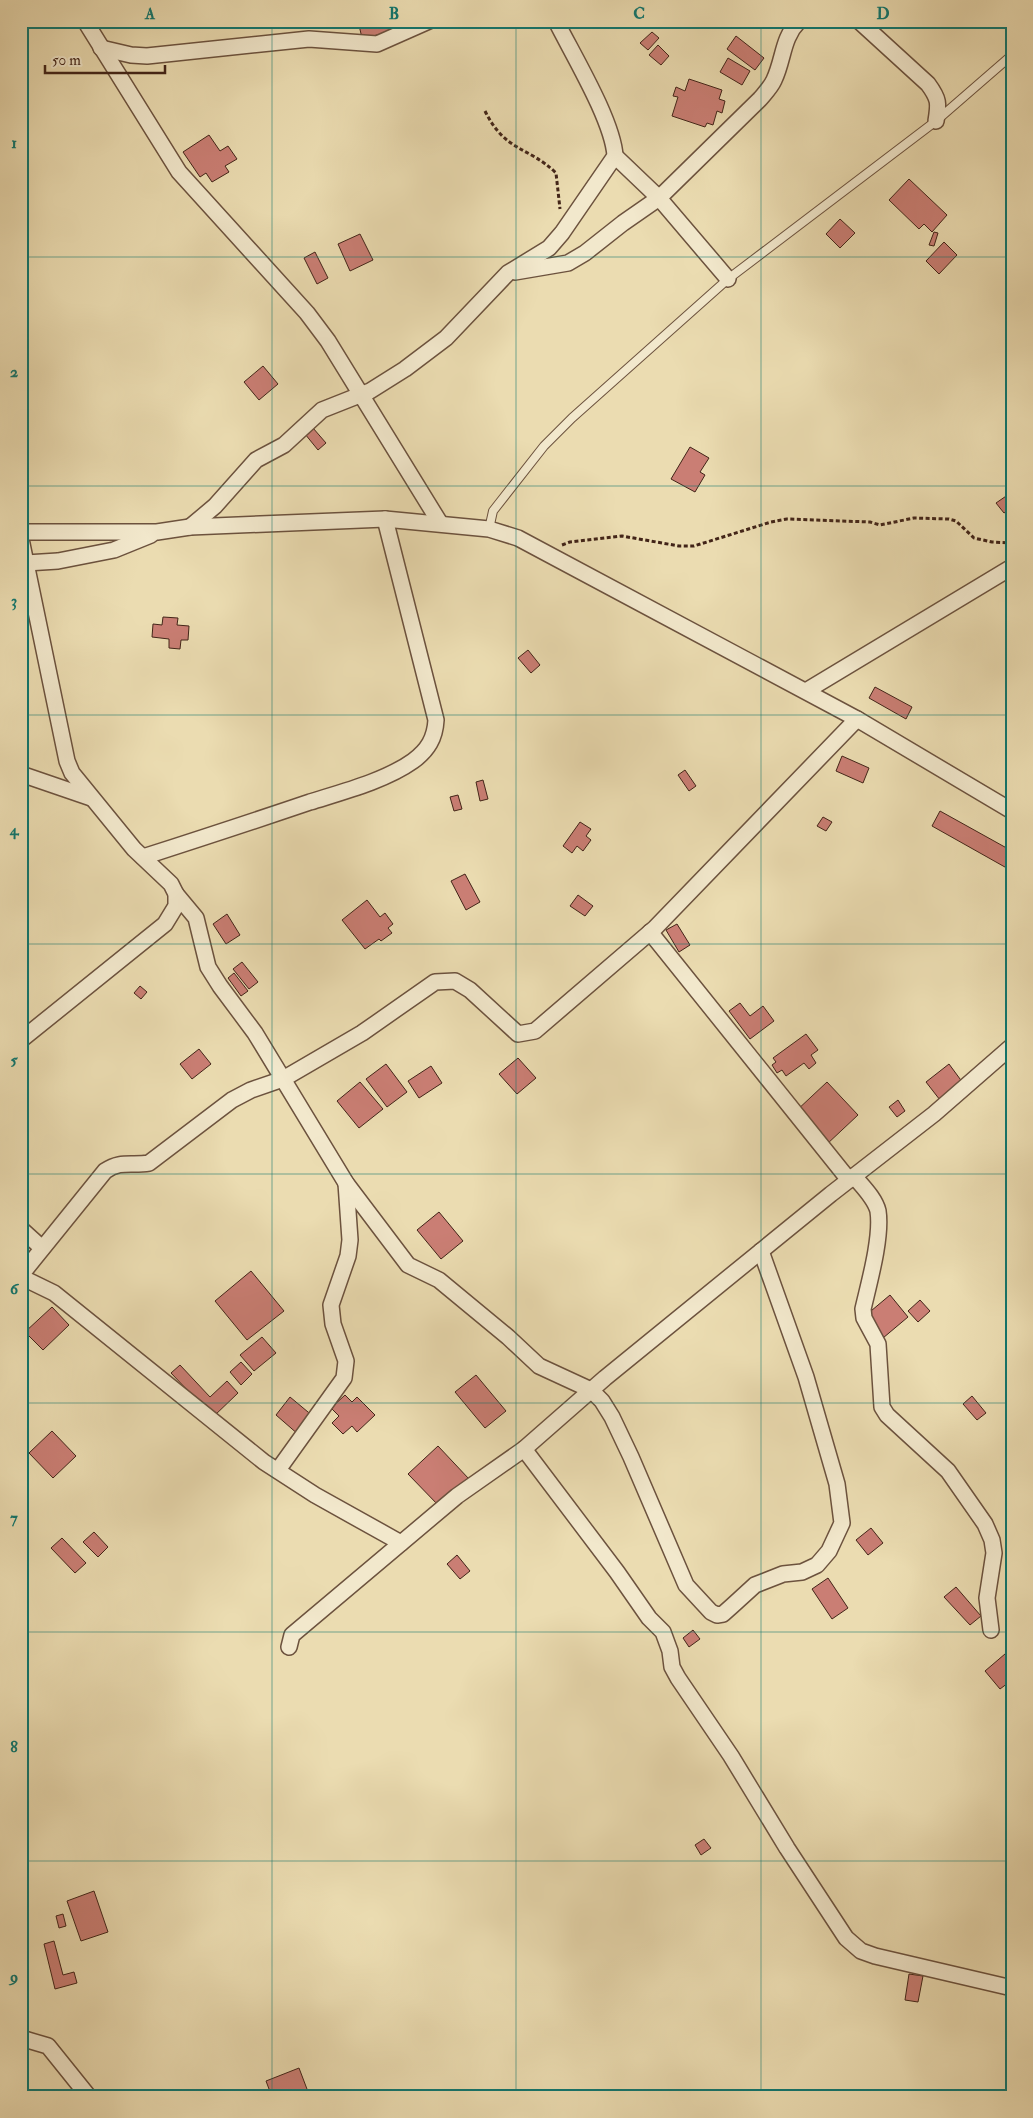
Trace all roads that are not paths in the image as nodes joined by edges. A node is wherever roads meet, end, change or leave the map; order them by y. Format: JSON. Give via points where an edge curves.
{"nodes":[{"id":1,"x":85,"y":21,"type":"edge"},
{"id":2,"x":429,"y":21,"type":"edge"},
{"id":3,"x":556,"y":21,"type":"edge"},
{"id":4,"x":799,"y":21,"type":"edge"},
{"id":5,"x":859,"y":21,"type":"edge"},
{"id":6,"x":102,"y":48,"type":"junction"},
{"id":7,"x":1012,"y":55,"type":"edge"},
{"id":8,"x":936,"y":121,"type":"junction"},
{"id":9,"x":615,"y":156,"type":"junction"},
{"id":10,"x":659,"y":198,"type":"junction"},
{"id":11,"x":508,"y":273,"type":"junction"},
{"id":12,"x":728,"y":279,"type":"junction"},
{"id":13,"x":360,"y":396,"type":"junction"},
{"id":14,"x":385,"y":519,"type":"junction"},
{"id":15,"x":440,"y":523,"type":"junction"},
{"id":16,"x":190,"y":527,"type":"junction"},
{"id":17,"x":489,"y":529,"type":"junction"},
{"id":18,"x":21,"y":532,"type":"edge"},
{"id":19,"x":157,"y":532,"type":"junction"},
{"id":20,"x":21,"y":539,"type":"edge"},
{"id":21,"x":26,"y":563,"type":"junction"},
{"id":22,"x":1012,"y":567,"type":"edge"},
{"id":23,"x":806,"y":691,"type":"junction"},
{"id":24,"x":857,"y":719,"type":"junction"},
{"id":25,"x":21,"y":774,"type":"edge"},
{"id":26,"x":91,"y":798,"type":"junction"},
{"id":27,"x":1012,"y":811,"type":"edge"},
{"id":28,"x":143,"y":857,"type":"junction"},
{"id":29,"x":176,"y":894,"type":"junction"},
{"id":30,"x":650,"y":932,"type":"junction"},
{"id":31,"x":21,"y":1040,"type":"edge"},
{"id":32,"x":1012,"y":1046,"type":"edge"},
{"id":33,"x":283,"y":1079,"type":"junction"},
{"id":34,"x":852,"y":1178,"type":"junction"},
{"id":35,"x":346,"y":1183,"type":"junction"},
{"id":36,"x":21,"y":1229,"type":"edge"},
{"id":37,"x":42,"y":1248,"type":"junction"},
{"id":38,"x":762,"y":1251,"type":"junction"},
{"id":39,"x":21,"y":1276,"type":"edge"},
{"id":40,"x":591,"y":1390,"type":"junction"},
{"id":41,"x":524,"y":1449,"type":"junction"},
{"id":42,"x":278,"y":1470,"type":"junction"},
{"id":43,"x":401,"y":1543,"type":"junction"},
{"id":44,"x":991,"y":1630,"type":"dead end"},
{"id":45,"x":289,"y":1647,"type":"dead end"},
{"id":46,"x":1012,"y":1988,"type":"edge"},
{"id":47,"x":21,"y":2038,"type":"edge"},
{"id":48,"x":89,"y":2097,"type":"edge"}],
"edges":[{"from":1,"to":6,"type":"street"},
{"from":2,"to":6,"type":"street","via":[[377,44],[308,39],[147,56]]},
{"from":3,"to":9,"type":"street","via":[[597,103],[614,143]]},
{"from":4,"to":10,"type":"street","via":[[784,44],[774,81],[760,100]]},
{"from":5,"to":8,"type":"street","via":[[928,84],[939,103]]},
{"from":6,"to":13,"type":"street","via":[[179,172],[307,313],[328,341]]},
{"from":7,"to":8,"type":"lane"},
{"from":8,"to":12,"type":"lane"},
{"from":9,"to":10,"type":"street"},
{"from":9,"to":11,"type":"street","via":[[568,226],[549,248]]},
{"from":10,"to":11,"type":"street","via":[[568,264]]},
{"from":10,"to":12,"type":"street"},
{"from":11,"to":13,"type":"street","via":[[446,338],[405,369]]},
{"from":12,"to":17,"type":"lane","via":[[544,446],[493,511]]},
{"from":13,"to":15,"type":"street"},
{"from":13,"to":16,"type":"street","via":[[322,410],[288,442],[256,460],[220,501]]},
{"from":14,"to":15,"type":"street"},
{"from":14,"to":16,"type":"street"},
{"from":14,"to":28,"type":"street","via":[[436,720],[435,734],[428,747],[398,770],[350,789]]},
{"from":15,"to":17,"type":"street"},
{"from":16,"to":19,"type":"street"},
{"from":17,"to":23,"type":"street","via":[[518,538]]},
{"from":18,"to":19,"type":"street"},
{"from":19,"to":21,"type":"street","via":[[114,550]]},
{"from":20,"to":21,"type":"street"},
{"from":21,"to":26,"type":"street","via":[[67,760],[72,773]]},
{"from":22,"to":23,"type":"street"},
{"from":23,"to":24,"type":"street"},
{"from":24,"to":27,"type":"street"},
{"from":24,"to":30,"type":"street"},
{"from":25,"to":26,"type":"street"},
{"from":26,"to":28,"type":"street"},
{"from":28,"to":29,"type":"street"},
{"from":29,"to":31,"type":"street","via":[[176,906],[165,924]]},
{"from":29,"to":33,"type":"street","via":[[196,918],[208,967]]},
{"from":30,"to":33,"type":"street","via":[[535,1031],[518,1034],[470,990],[455,981],[435,982],[362,1033]]},
{"from":30,"to":34,"type":"street"},
{"from":32,"to":34,"type":"street","via":[[934,1114]]},
{"from":33,"to":35,"type":"street"},
{"from":33,"to":37,"type":"street","via":[[232,1100],[149,1162],[137,1165],[121,1163],[109,1168]]},
{"from":34,"to":38,"type":"street"},
{"from":34,"to":44,"type":"street","via":[[871,1196],[878,1210],[877,1238],[863,1309],[864,1318],[878,1344],[882,1407],[948,1471],[985,1524],[994,1553],[987,1598]]},
{"from":35,"to":40,"type":"street","via":[[408,1265],[439,1280],[539,1366]]},
{"from":35,"to":42,"type":"street","via":[[348,1256],[330,1305],[346,1361],[344,1378]]},
{"from":36,"to":37,"type":"street"},
{"from":37,"to":39,"type":"street"},
{"from":38,"to":40,"type":"street"},
{"from":38,"to":40,"type":"street","via":[[806,1377],[837,1484],[842,1523],[829,1551],[817,1565],[802,1572],[770,1578],[755,1585],[723,1614],[711,1612],[686,1584],[612,1417]]},
{"from":39,"to":42,"type":"street","via":[[54,1293],[224,1431]]},
{"from":40,"to":41,"type":"street"},
{"from":41,"to":43,"type":"street","via":[[457,1496]]},
{"from":41,"to":46,"type":"street","via":[[649,1618],[663,1632],[678,1678],[846,1938],[861,1951],[875,1956]]},
{"from":42,"to":43,"type":"street","via":[[315,1495]]},
{"from":43,"to":45,"type":"street","via":[[292,1635]]},
{"from":47,"to":48,"type":"street","via":[[48,2046]]}]}
